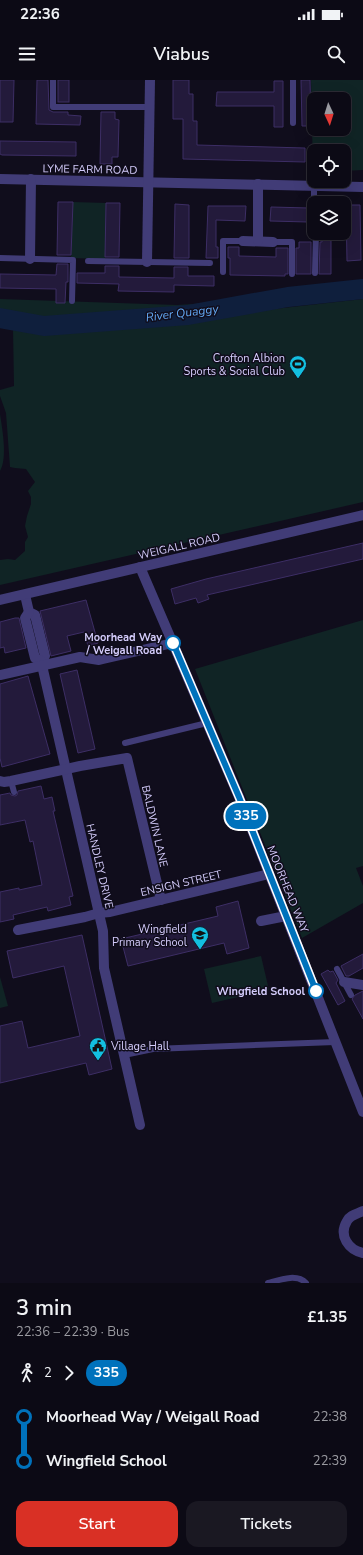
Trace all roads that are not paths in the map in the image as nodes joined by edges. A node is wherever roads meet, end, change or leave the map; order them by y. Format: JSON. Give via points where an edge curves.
{"nodes":[{"id":1,"x":53,"y":80,"type":"edge"},
{"id":2,"x":150,"y":80,"type":"edge"},
{"id":3,"x":293,"y":80,"type":"edge"},
{"id":4,"x":149,"y":108,"type":"junction"},
{"id":5,"x":293,"y":124,"type":"dead end"},
{"id":6,"x":0,"y":179,"type":"edge"},
{"id":7,"x":31,"y":179,"type":"junction"},
{"id":8,"x":149,"y":182,"type":"junction"},
{"id":9,"x":258,"y":184,"type":"junction"},
{"id":10,"x":307,"y":186,"type":"edge"},
{"id":11,"x":351,"y":187,"type":"edge"},
{"id":12,"x":363,"y":187,"type":"edge"},
{"id":13,"x":316,"y":240,"type":"edge"},
{"id":14,"x":243,"y":241,"type":"joint"},
{"id":15,"x":258,"y":241,"type":"junction"},
{"id":16,"x":273,"y":242,"type":"joint"},
{"id":17,"x":0,"y":258,"type":"edge"},
{"id":18,"x":30,"y":259,"type":"junction"},
{"id":19,"x":88,"y":261,"type":"dead end"},
{"id":20,"x":147,"y":262,"type":"junction"},
{"id":21,"x":210,"y":263,"type":"dead end"},
{"id":22,"x":222,"y":272,"type":"dead end"},
{"id":23,"x":315,"y":273,"type":"dead end"},
{"id":24,"x":292,"y":274,"type":"dead end"},
{"id":25,"x":72,"y":301,"type":"dead end"},
{"id":26,"x":363,"y":515,"type":"edge"},
{"id":27,"x":140,"y":567,"type":"junction"},
{"id":28,"x":25,"y":595,"type":"junction"},
{"id":29,"x":0,"y":600,"type":"edge"},
{"id":30,"x":173,"y":643,"type":"junction"},
{"id":31,"x":42,"y":663,"type":"junction"},
{"id":32,"x":0,"y":675,"type":"edge"},
{"id":33,"x":207,"y":722,"type":"junction"},
{"id":34,"x":124,"y":743,"type":"dead end"},
{"id":35,"x":66,"y":769,"type":"junction"},
{"id":36,"x":0,"y":781,"type":"edge"},
{"id":37,"x":11,"y":781,"type":"junction"},
{"id":38,"x":14,"y":792,"type":"dead end"},
{"id":39,"x":269,"y":874,"type":"junction"},
{"id":40,"x":161,"y":900,"type":"junction"},
{"id":41,"x":99,"y":913,"type":"junction"},
{"id":42,"x":286,"y":916,"type":"junction"},
{"id":43,"x":260,"y":921,"type":"dead end"},
{"id":44,"x":18,"y":930,"type":"dead end"},
{"id":45,"x":337,"y":969,"type":"dead end"},
{"id":46,"x":344,"y":982,"type":"junction"},
{"id":47,"x":363,"y":985,"type":"edge"},
{"id":48,"x":351,"y":995,"type":"dead end"},
{"id":49,"x":336,"y":1042,"type":"junction"},
{"id":50,"x":124,"y":1055,"type":"junction"},
{"id":51,"x":363,"y":1112,"type":"edge"},
{"id":52,"x":140,"y":1125,"type":"dead end"},
{"id":53,"x":363,"y":1211,"type":"edge"},
{"id":54,"x":363,"y":1253,"type":"edge"},
{"id":55,"x":268,"y":1283,"type":"edge"},
{"id":56,"x":306,"y":1283,"type":"edge"}],
"edges":[{"from":1,"to":4,"type":"lane","via":[[53,107]]},
{"from":2,"to":4,"type":"street"},
{"from":3,"to":5,"type":"lane"},
{"from":4,"to":8,"type":"street"},
{"from":6,"to":7,"type":"street","name":"LYME FARM ROAD"},
{"from":7,"to":8,"type":"street","name":"LYME FARM ROAD"},
{"from":7,"to":18,"type":"street","name":"LYME FARM ROAD"},
{"from":8,"to":9,"type":"street","name":"LYME FARM ROAD"},
{"from":8,"to":20,"type":"street","name":"LYME FARM ROAD"},
{"from":9,"to":10,"type":"street","name":"LYME FARM ROAD"},
{"from":9,"to":15,"type":"street"},
{"from":11,"to":12,"type":"street","name":"LYME FARM ROAD"},
{"from":13,"to":23,"type":"lane"},
{"from":14,"to":15,"type":"street"},
{"from":14,"to":22,"type":"lane","via":[[223,241]]},
{"from":15,"to":16,"type":"street"},
{"from":16,"to":24,"type":"lane","via":[[292,242]]},
{"from":17,"to":18,"type":"lane"},
{"from":18,"to":25,"type":"lane","via":[[73,260]]},
{"from":19,"to":20,"type":"lane"},
{"from":20,"to":21,"type":"lane"},
{"from":26,"to":27,"type":"street","name":"WEIGALL ROAD"},
{"from":27,"to":28,"type":"street","name":"WEIGALL ROAD"},
{"from":27,"to":30,"type":"street","name":"MOORHEAD WAY"},
{"from":28,"to":29,"type":"street","name":"WEIGALL ROAD"},
{"from":28,"to":31,"type":"street","name":"HANDLEY DRIVE","via":[[29,612],[25,618],[35,658]]},
{"from":30,"to":31,"type":"street","via":[[103,660],[80,657]]},
{"from":30,"to":33,"type":"street","name":"MOORHEAD WAY"},
{"from":31,"to":32,"type":"street"},
{"from":31,"to":35,"type":"street","name":"HANDLEY DRIVE"},
{"from":33,"to":34,"type":"lane"},
{"from":33,"to":39,"type":"street","name":"MOORHEAD WAY"},
{"from":35,"to":37,"type":"street"},
{"from":35,"to":40,"type":"street","name":"BALDWIN LANE","via":[[127,758]]},
{"from":35,"to":41,"type":"street","name":"HANDLEY DRIVE"},
{"from":36,"to":37,"type":"street"},
{"from":37,"to":38,"type":"lane"},
{"from":39,"to":40,"type":"street","name":"ENSIGN STREET"},
{"from":39,"to":42,"type":"street","name":"MOORHEAD WAY"},
{"from":40,"to":41,"type":"street","name":"ENSIGN STREET"},
{"from":41,"to":44,"type":"street","name":"ENSIGN STREET","via":[[85,918]]},
{"from":41,"to":50,"type":"street","name":"HANDLEY DRIVE","via":[[104,938],[104,968]]},
{"from":42,"to":43,"type":"street"},
{"from":42,"to":49,"type":"street","name":"MOORHEAD WAY"},
{"from":45,"to":46,"type":"lane"},
{"from":46,"to":47,"type":"street"},
{"from":46,"to":48,"type":"lane"},
{"from":49,"to":50,"type":"lane","via":[[153,1049]]},
{"from":49,"to":51,"type":"street","name":"MOORHEAD WAY"},
{"from":50,"to":52,"type":"street","name":"HANDLEY DRIVE"},
{"from":53,"to":54,"type":"street","via":[[347,1220],[344,1235],[350,1248]]},
{"from":55,"to":56,"type":"lane","via":[[288,1278],[297,1278]]}]}
